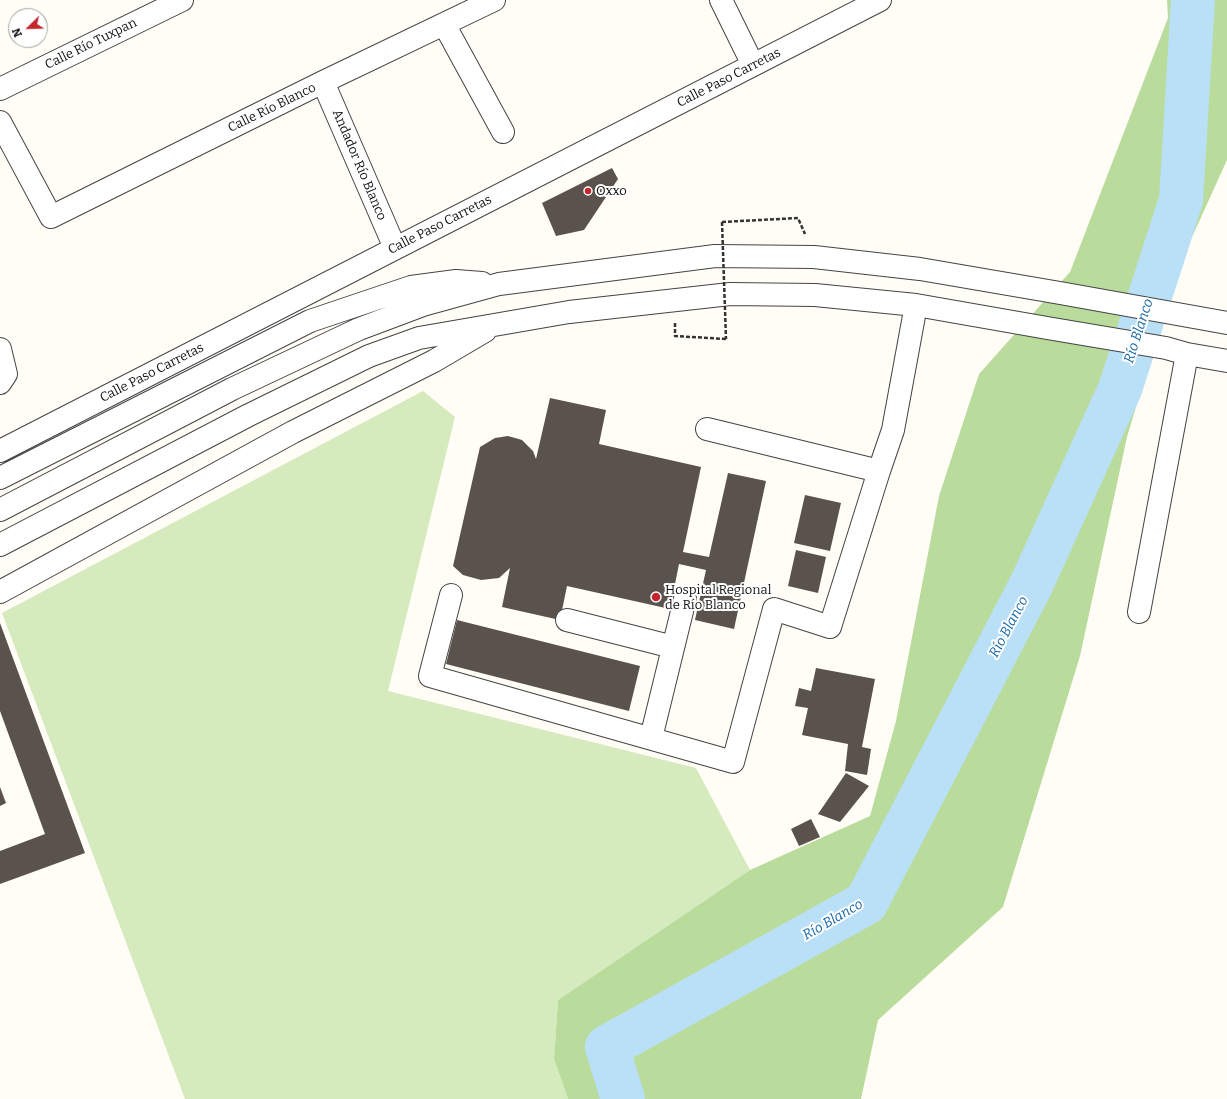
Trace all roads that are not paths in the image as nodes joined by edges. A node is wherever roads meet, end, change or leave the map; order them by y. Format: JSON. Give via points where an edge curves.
{"nodes":[{"id":1,"x":182,"y":0,"type":"edge"},
{"id":2,"x":494,"y":0,"type":"edge"},
{"id":3,"x":721,"y":0,"type":"edge"},
{"id":4,"x":880,"y":0,"type":"edge"},
{"id":5,"x":444,"y":24,"type":"junction"},
{"id":6,"x":753,"y":65,"type":"junction"},
{"id":7,"x":323,"y":82,"type":"junction"},
{"id":8,"x":0,"y":89,"type":"edge"},
{"id":9,"x":0,"y":122,"type":"edge"},
{"id":10,"x":503,"y":132,"type":"dead end"},
{"id":11,"x":395,"y":248,"type":"junction"},
{"id":12,"x":499,"y":284,"type":"junction"},
{"id":13,"x":916,"y":305,"type":"junction"},
{"id":14,"x":1227,"y":323,"type":"edge"},
{"id":15,"x":497,"y":324,"type":"junction"},
{"id":16,"x":0,"y":349,"type":"edge"},
{"id":17,"x":1187,"y":354,"type":"junction"},
{"id":18,"x":1227,"y":361,"type":"edge"},
{"id":19,"x":0,"y":383,"type":"edge"},
{"id":20,"x":707,"y":429,"type":"dead end"},
{"id":21,"x":0,"y":451,"type":"edge"},
{"id":22,"x":879,"y":471,"type":"junction"},
{"id":23,"x":0,"y":478,"type":"edge"},
{"id":24,"x":0,"y":510,"type":"edge"},
{"id":25,"x":0,"y":545,"type":"edge"},
{"id":26,"x":0,"y":592,"type":"edge"},
{"id":27,"x":451,"y":595,"type":"dead end"},
{"id":28,"x":685,"y":600,"type":"dead end"},
{"id":29,"x":1139,"y":612,"type":"dead end"},
{"id":30,"x":567,"y":620,"type":"dead end"},
{"id":31,"x":673,"y":647,"type":"junction"},
{"id":32,"x":651,"y":738,"type":"junction"}],
"edges":[{"from":1,"to":8,"type":"street","name":"Calle Río Tuxpan"},
{"from":2,"to":5,"type":"street","name":"Calle Río Blanco"},
{"from":3,"to":6,"type":"street"},
{"from":4,"to":6,"type":"street","name":"Calle Paso Carretas"},
{"from":5,"to":7,"type":"street","name":"Calle Río Blanco"},
{"from":5,"to":10,"type":"street"},
{"from":6,"to":11,"type":"street","name":"Calle Paso Carretas"},
{"from":7,"to":9,"type":"street","name":"Calle Río Blanco","via":[[50,217]]},
{"from":7,"to":11,"type":"street","name":"Andador Río Blanco"},
{"from":11,"to":21,"type":"street","name":"Calle Paso Carretas"},
{"from":12,"to":14,"type":"street","via":[[715,256],[814,257],[920,269]]},
{"from":12,"to":23,"type":"street","via":[[456,281],[411,287],[310,322]]},
{"from":12,"to":24,"type":"street","via":[[423,305],[360,329],[232,389]]},
{"from":13,"to":15,"type":"street","via":[[815,295],[730,294],[569,312]]},
{"from":13,"to":17,"type":"street","via":[[1166,348]]},
{"from":13,"to":22,"type":"street","via":[[893,430]]},
{"from":15,"to":25,"type":"street","via":[[419,338],[369,356],[249,415]]},
{"from":15,"to":26,"type":"street","via":[[434,361],[293,432]]},
{"from":16,"to":19,"type":"street","via":[[6,374]]},
{"from":17,"to":18,"type":"street"},
{"from":17,"to":29,"type":"street"},
{"from":20,"to":22,"type":"street"},
{"from":22,"to":32,"type":"street","via":[[830,627],[774,609],[733,762]]},
{"from":27,"to":32,"type":"street","via":[[430,676]]},
{"from":28,"to":31,"type":"street"},
{"from":30,"to":31,"type":"street"},
{"from":31,"to":32,"type":"street"}]}
